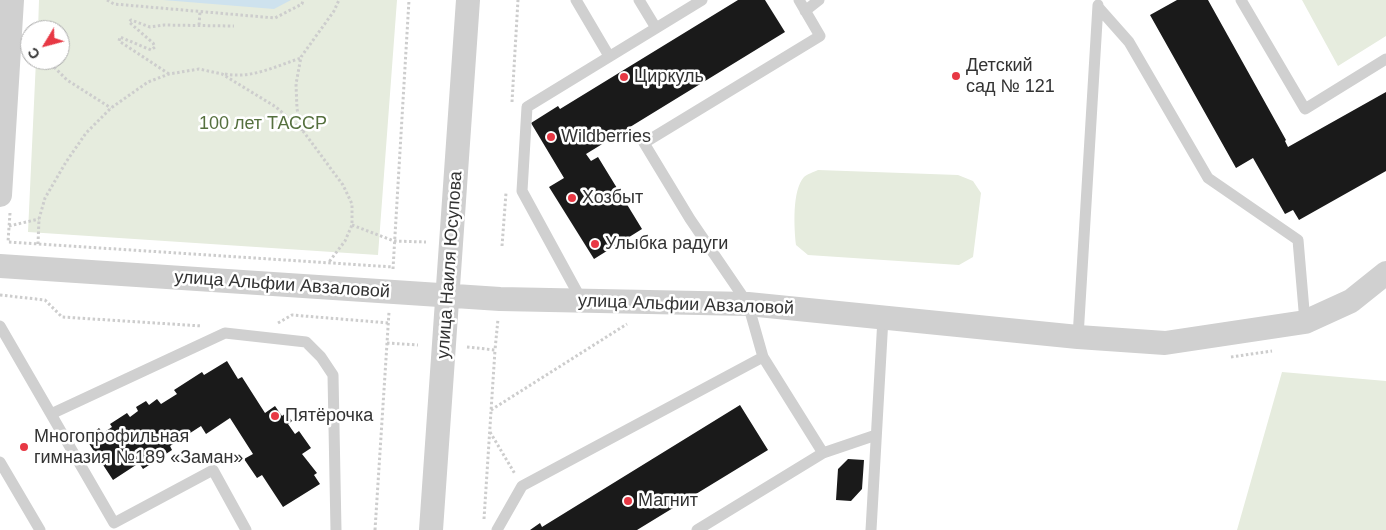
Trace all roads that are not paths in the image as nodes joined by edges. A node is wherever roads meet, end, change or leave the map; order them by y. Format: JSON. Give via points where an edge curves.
{"nodes":[{"id":1,"x":12,"y":0,"type":"edge"},
{"id":2,"x":468,"y":0,"type":"edge"},
{"id":3,"x":576,"y":0,"type":"edge"},
{"id":4,"x":639,"y":0,"type":"edge"},
{"id":5,"x":702,"y":0,"type":"edge"},
{"id":6,"x":799,"y":0,"type":"edge"},
{"id":7,"x":819,"y":0,"type":"edge"},
{"id":8,"x":1241,"y":0,"type":"edge"},
{"id":9,"x":1098,"y":4,"type":"edge"},
{"id":10,"x":805,"y":11,"type":"junction"},
{"id":11,"x":656,"y":28,"type":"junction"},
{"id":12,"x":609,"y":56,"type":"junction"},
{"id":13,"x":1386,"y":59,"type":"edge"},
{"id":14,"x":0,"y":194,"type":"edge"},
{"id":15,"x":0,"y":266,"type":"edge"},
{"id":16,"x":1386,"y":273,"type":"edge"},
{"id":17,"x":447,"y":296,"type":"junction"},
{"id":18,"x":582,"y":301,"type":"junction"},
{"id":19,"x":748,"y":304,"type":"junction"},
{"id":20,"x":883,"y":318,"type":"junction"},
{"id":21,"x":1305,"y":322,"type":"junction"},
{"id":22,"x":0,"y":326,"type":"edge"},
{"id":23,"x":1078,"y":337,"type":"junction"},
{"id":24,"x":763,"y":357,"type":"junction"},
{"id":25,"x":51,"y":414,"type":"junction"},
{"id":26,"x":876,"y":435,"type":"junction"},
{"id":27,"x":823,"y":454,"type":"junction"},
{"id":28,"x":0,"y":462,"type":"edge"},
{"id":29,"x":40,"y":530,"type":"edge"},
{"id":30,"x":246,"y":530,"type":"edge"},
{"id":31,"x":336,"y":530,"type":"edge"},
{"id":32,"x":432,"y":530,"type":"edge"},
{"id":33,"x":498,"y":530,"type":"edge"},
{"id":34,"x":697,"y":530,"type":"edge"},
{"id":35,"x":871,"y":530,"type":"edge"}],
"edges":[{"from":1,"to":14,"type":"street"},
{"from":2,"to":17,"type":"street","name":"улица Наиля Юсупова"},
{"from":3,"to":12,"type":"lane"},
{"from":4,"to":11,"type":"lane"},
{"from":5,"to":11,"type":"lane"},
{"from":6,"to":10,"type":"lane"},
{"from":7,"to":10,"type":"lane"},
{"from":8,"to":13,"type":"lane","via":[[1305,109]]},
{"from":9,"to":21,"type":"lane","via":[[1129,42],[1208,178],[1298,240]]},
{"from":9,"to":23,"type":"lane"},
{"from":10,"to":19,"type":"lane","via":[[820,36],[644,143],[690,219]]},
{"from":11,"to":12,"type":"lane"},
{"from":12,"to":18,"type":"lane","via":[[527,107],[522,191]]},
{"from":15,"to":17,"type":"street","name":"улица Альфии Авзаловой"},
{"from":16,"to":21,"type":"street","name":"улица Альфии Авзаловой","via":[[1351,301]]},
{"from":17,"to":18,"type":"street","name":"улица Альфии Авзаловой"},
{"from":17,"to":32,"type":"street","name":"улица Наиля Юсупова"},
{"from":18,"to":19,"type":"street","name":"улица Альфии Авзаловой"},
{"from":19,"to":20,"type":"street","name":"улица Альфии Авзаловой"},
{"from":19,"to":24,"type":"lane"},
{"from":20,"to":23,"type":"street","name":"улица Альфии Авзаловой"},
{"from":20,"to":26,"type":"lane"},
{"from":21,"to":23,"type":"street","name":"улица Альфии Авзаловой","via":[[1165,343]]},
{"from":22,"to":25,"type":"lane"},
{"from":24,"to":27,"type":"lane"},
{"from":24,"to":33,"type":"lane","via":[[522,486]]},
{"from":25,"to":30,"type":"lane","via":[[114,523],[213,470]]},
{"from":25,"to":31,"type":"lane","via":[[225,333],[306,342],[333,375]]},
{"from":26,"to":27,"type":"lane"},
{"from":26,"to":35,"type":"lane"},
{"from":27,"to":34,"type":"lane"},
{"from":28,"to":29,"type":"lane"}]}
